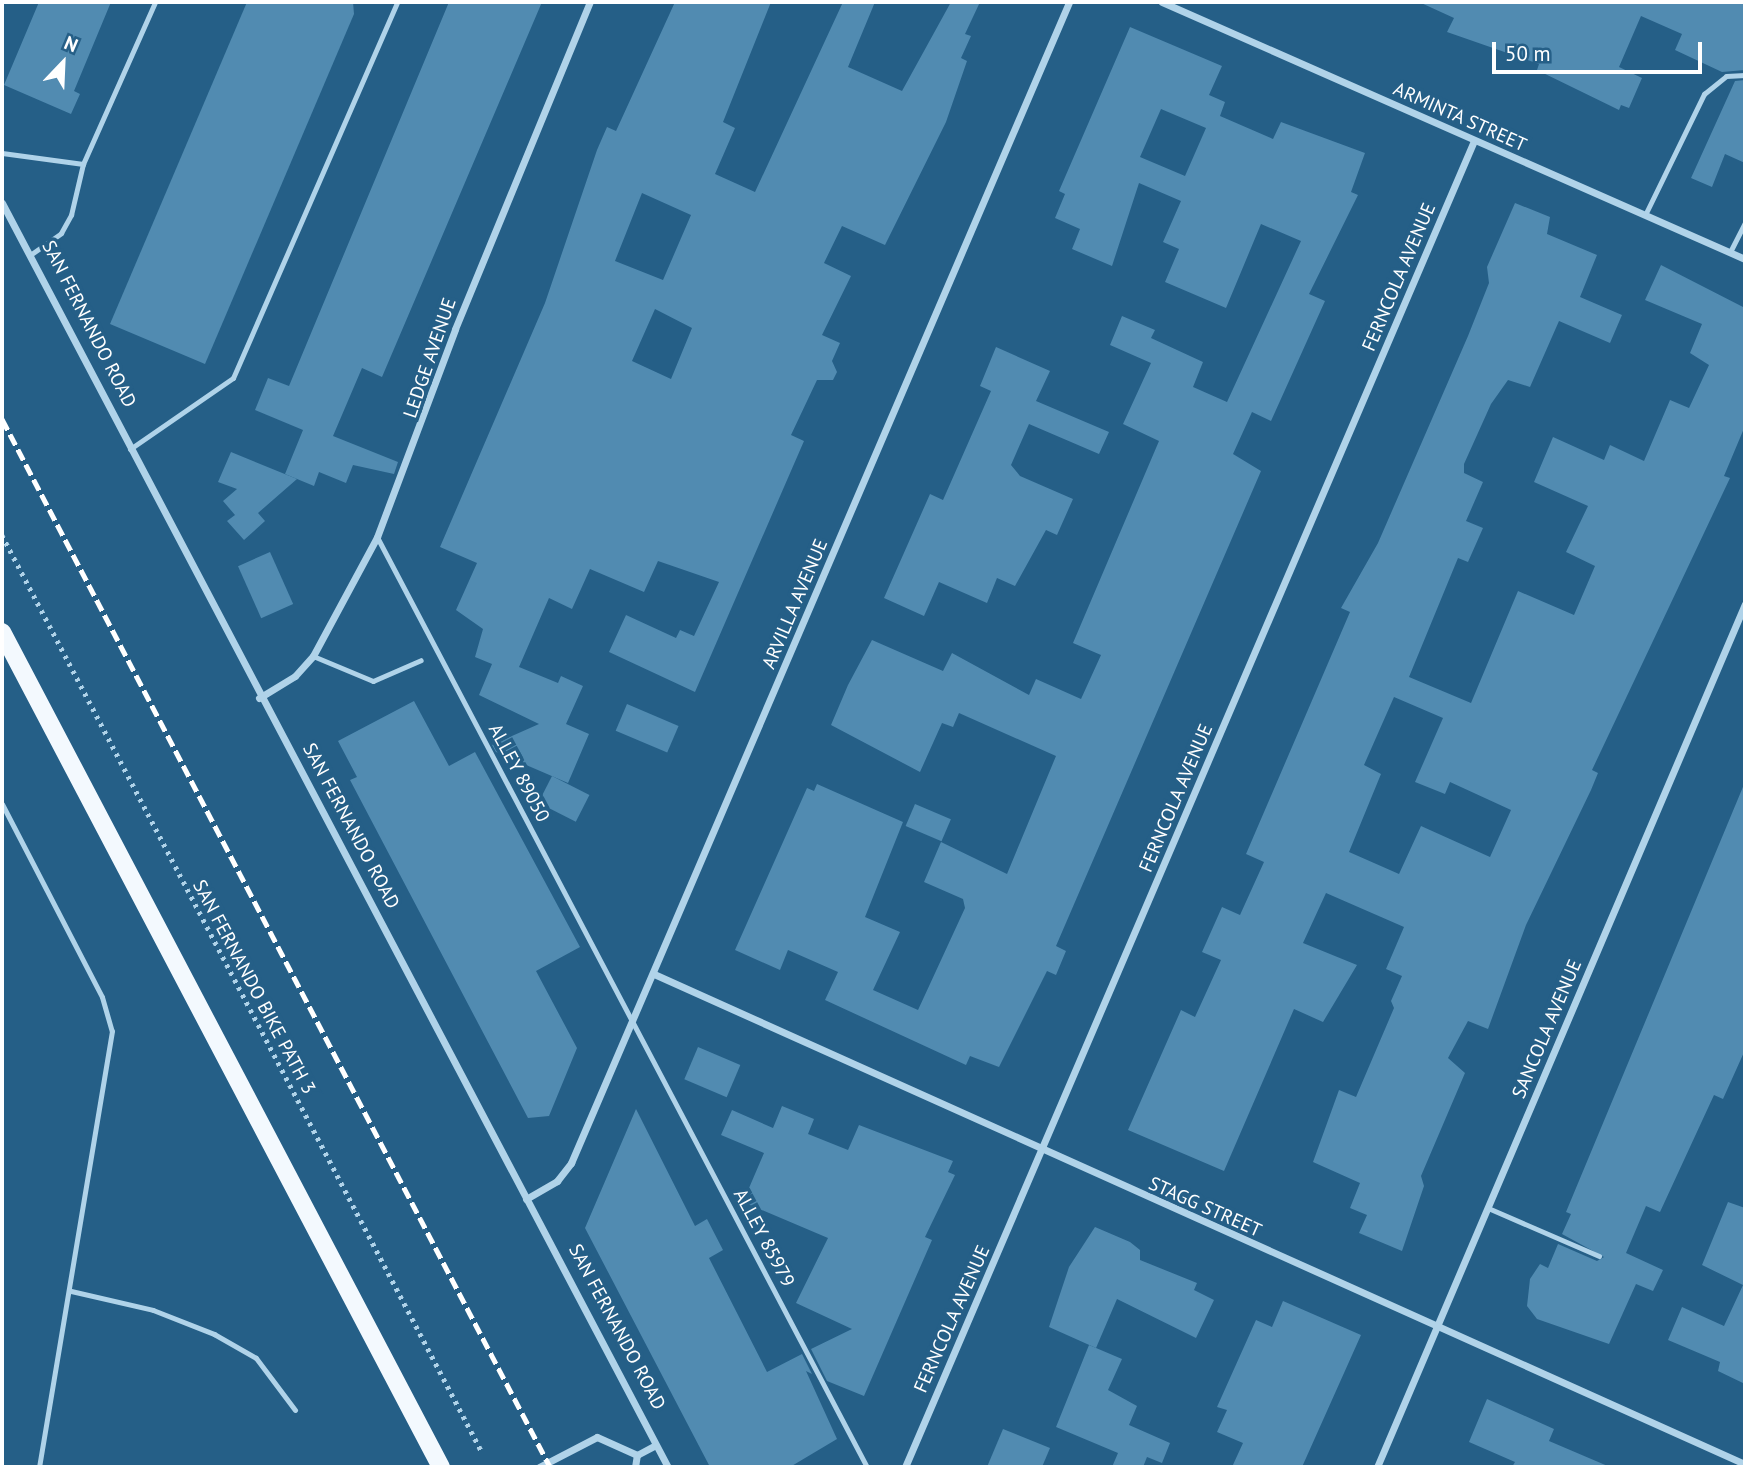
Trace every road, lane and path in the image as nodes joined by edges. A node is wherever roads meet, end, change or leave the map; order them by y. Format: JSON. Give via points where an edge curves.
{"nodes":[{"id":1,"x":155,"y":2,"type":"edge"},
{"id":2,"x":397,"y":2,"type":"edge"},
{"id":3,"x":590,"y":2,"type":"edge"},
{"id":4,"x":1069,"y":2,"type":"edge"},
{"id":5,"x":1163,"y":2,"type":"edge"},
{"id":6,"x":1745,"y":75,"type":"edge"},
{"id":7,"x":1475,"y":141,"type":"junction"},
{"id":8,"x":2,"y":153,"type":"edge"},
{"id":9,"x":83,"y":164,"type":"junction"},
{"id":10,"x":2,"y":203,"type":"edge"},
{"id":11,"x":1645,"y":215,"type":"junction"},
{"id":12,"x":1745,"y":222,"type":"edge"},
{"id":13,"x":1730,"y":252,"type":"junction"},
{"id":14,"x":30,"y":255,"type":"junction"},
{"id":15,"x":1745,"y":259,"type":"edge"},
{"id":16,"x":129,"y":449,"type":"junction"},
{"id":17,"x":2,"y":535,"type":"edge"},
{"id":18,"x":377,"y":537,"type":"junction"},
{"id":19,"x":1745,"y":604,"type":"edge"},
{"id":20,"x":2,"y":632,"type":"edge"},
{"id":21,"x":313,"y":656,"type":"junction"},
{"id":22,"x":421,"y":660,"type":"dead end"},
{"id":23,"x":259,"y":698,"type":"junction"},
{"id":24,"x":2,"y":804,"type":"edge"},
{"id":25,"x":654,"y":974,"type":"junction"},
{"id":26,"x":633,"y":1023,"type":"junction"},
{"id":27,"x":1042,"y":1152,"type":"junction"},
{"id":28,"x":526,"y":1199,"type":"junction"},
{"id":29,"x":1488,"y":1208,"type":"junction"},
{"id":30,"x":1599,"y":1256,"type":"dead end"},
{"id":31,"x":71,"y":1291,"type":"junction"},
{"id":32,"x":1438,"y":1326,"type":"junction"},
{"id":33,"x":295,"y":1410,"type":"dead end"},
{"id":34,"x":656,"y":1445,"type":"junction"},
{"id":35,"x":482,"y":1452,"type":"dead end"},
{"id":36,"x":637,"y":1455,"type":"junction"},
{"id":37,"x":1745,"y":1464,"type":"edge"},
{"id":38,"x":39,"y":1467,"type":"edge"},
{"id":39,"x":441,"y":1467,"type":"edge"},
{"id":40,"x":539,"y":1467,"type":"edge"},
{"id":41,"x":635,"y":1467,"type":"edge"},
{"id":42,"x":668,"y":1467,"type":"edge"},
{"id":43,"x":867,"y":1467,"type":"edge"},
{"id":44,"x":905,"y":1467,"type":"edge"},
{"id":45,"x":1377,"y":1467,"type":"edge"}],
"edges":[{"from":1,"to":9,"type":"lane"},
{"from":2,"to":16,"type":"lane","via":[[233,378]]},
{"from":3,"to":18,"type":"street","name":"LEDGE AVENUE"},
{"from":4,"to":25,"type":"street","name":"ARVILLA AVENUE"},
{"from":5,"to":7,"type":"street","name":"ARMINTA STREET"},
{"from":6,"to":11,"type":"lane","via":[[1726,76],[1704,94]]},
{"from":7,"to":11,"type":"street","name":"ARMINTA STREET"},
{"from":7,"to":27,"type":"street","name":"FERNCOLA AVENUE"},
{"from":8,"to":9,"type":"lane"},
{"from":9,"to":14,"type":"lane","via":[[61,233]]},
{"from":10,"to":14,"type":"street","name":"SAN FERNANDO ROAD"},
{"from":11,"to":13,"type":"street","name":"ARMINTA STREET"},
{"from":12,"to":13,"type":"lane"},
{"from":13,"to":15,"type":"street","name":"ARMINTA STREET"},
{"from":14,"to":16,"type":"street","name":"SAN FERNANDO ROAD"},
{"from":16,"to":23,"type":"street","name":"SAN FERNANDO ROAD"},
{"from":17,"to":35,"type":"path","name":"SAN FERNANDO BIKE PATH 3"},
{"from":18,"to":21,"type":"street","name":"LEDGE AVENUE"},
{"from":18,"to":26,"type":"lane","name":"ALLEY 89050"},
{"from":19,"to":29,"type":"street","name":"SANCOLA AVENUE"},
{"from":20,"to":39,"type":"main road"},
{"from":21,"to":22,"type":"lane","via":[[373,681]]},
{"from":21,"to":23,"type":"street","name":"LEDGE AVENUE","via":[[295,676]]},
{"from":23,"to":28,"type":"street","name":"SAN FERNANDO ROAD"},
{"from":24,"to":31,"type":"lane","via":[[102,997],[112,1031]]},
{"from":25,"to":26,"type":"street","name":"ARVILLA AVENUE"},
{"from":25,"to":27,"type":"street","name":"STAGG STREET"},
{"from":26,"to":28,"type":"street","name":"ARVILLA AVENUE","via":[[571,1164],[557,1181]]},
{"from":26,"to":43,"type":"lane","name":"ALLEY 85979"},
{"from":27,"to":32,"type":"street","name":"STAGG STREET"},
{"from":27,"to":44,"type":"street","name":"FERNCOLA AVENUE"},
{"from":28,"to":34,"type":"street","name":"SAN FERNANDO ROAD"},
{"from":29,"to":30,"type":"lane"},
{"from":29,"to":32,"type":"street","name":"SANCOLA AVENUE"},
{"from":31,"to":33,"type":"lane","via":[[143,1307],[214,1334],[256,1358]]},
{"from":31,"to":38,"type":"lane"},
{"from":32,"to":37,"type":"street","name":"STAGG STREET"},
{"from":32,"to":45,"type":"street","name":"SANCOLA AVENUE"},
{"from":34,"to":36,"type":"street"},
{"from":34,"to":42,"type":"street","name":"SAN FERNANDO ROAD"},
{"from":36,"to":40,"type":"street","via":[[597,1437]]},
{"from":36,"to":41,"type":"street"}]}
